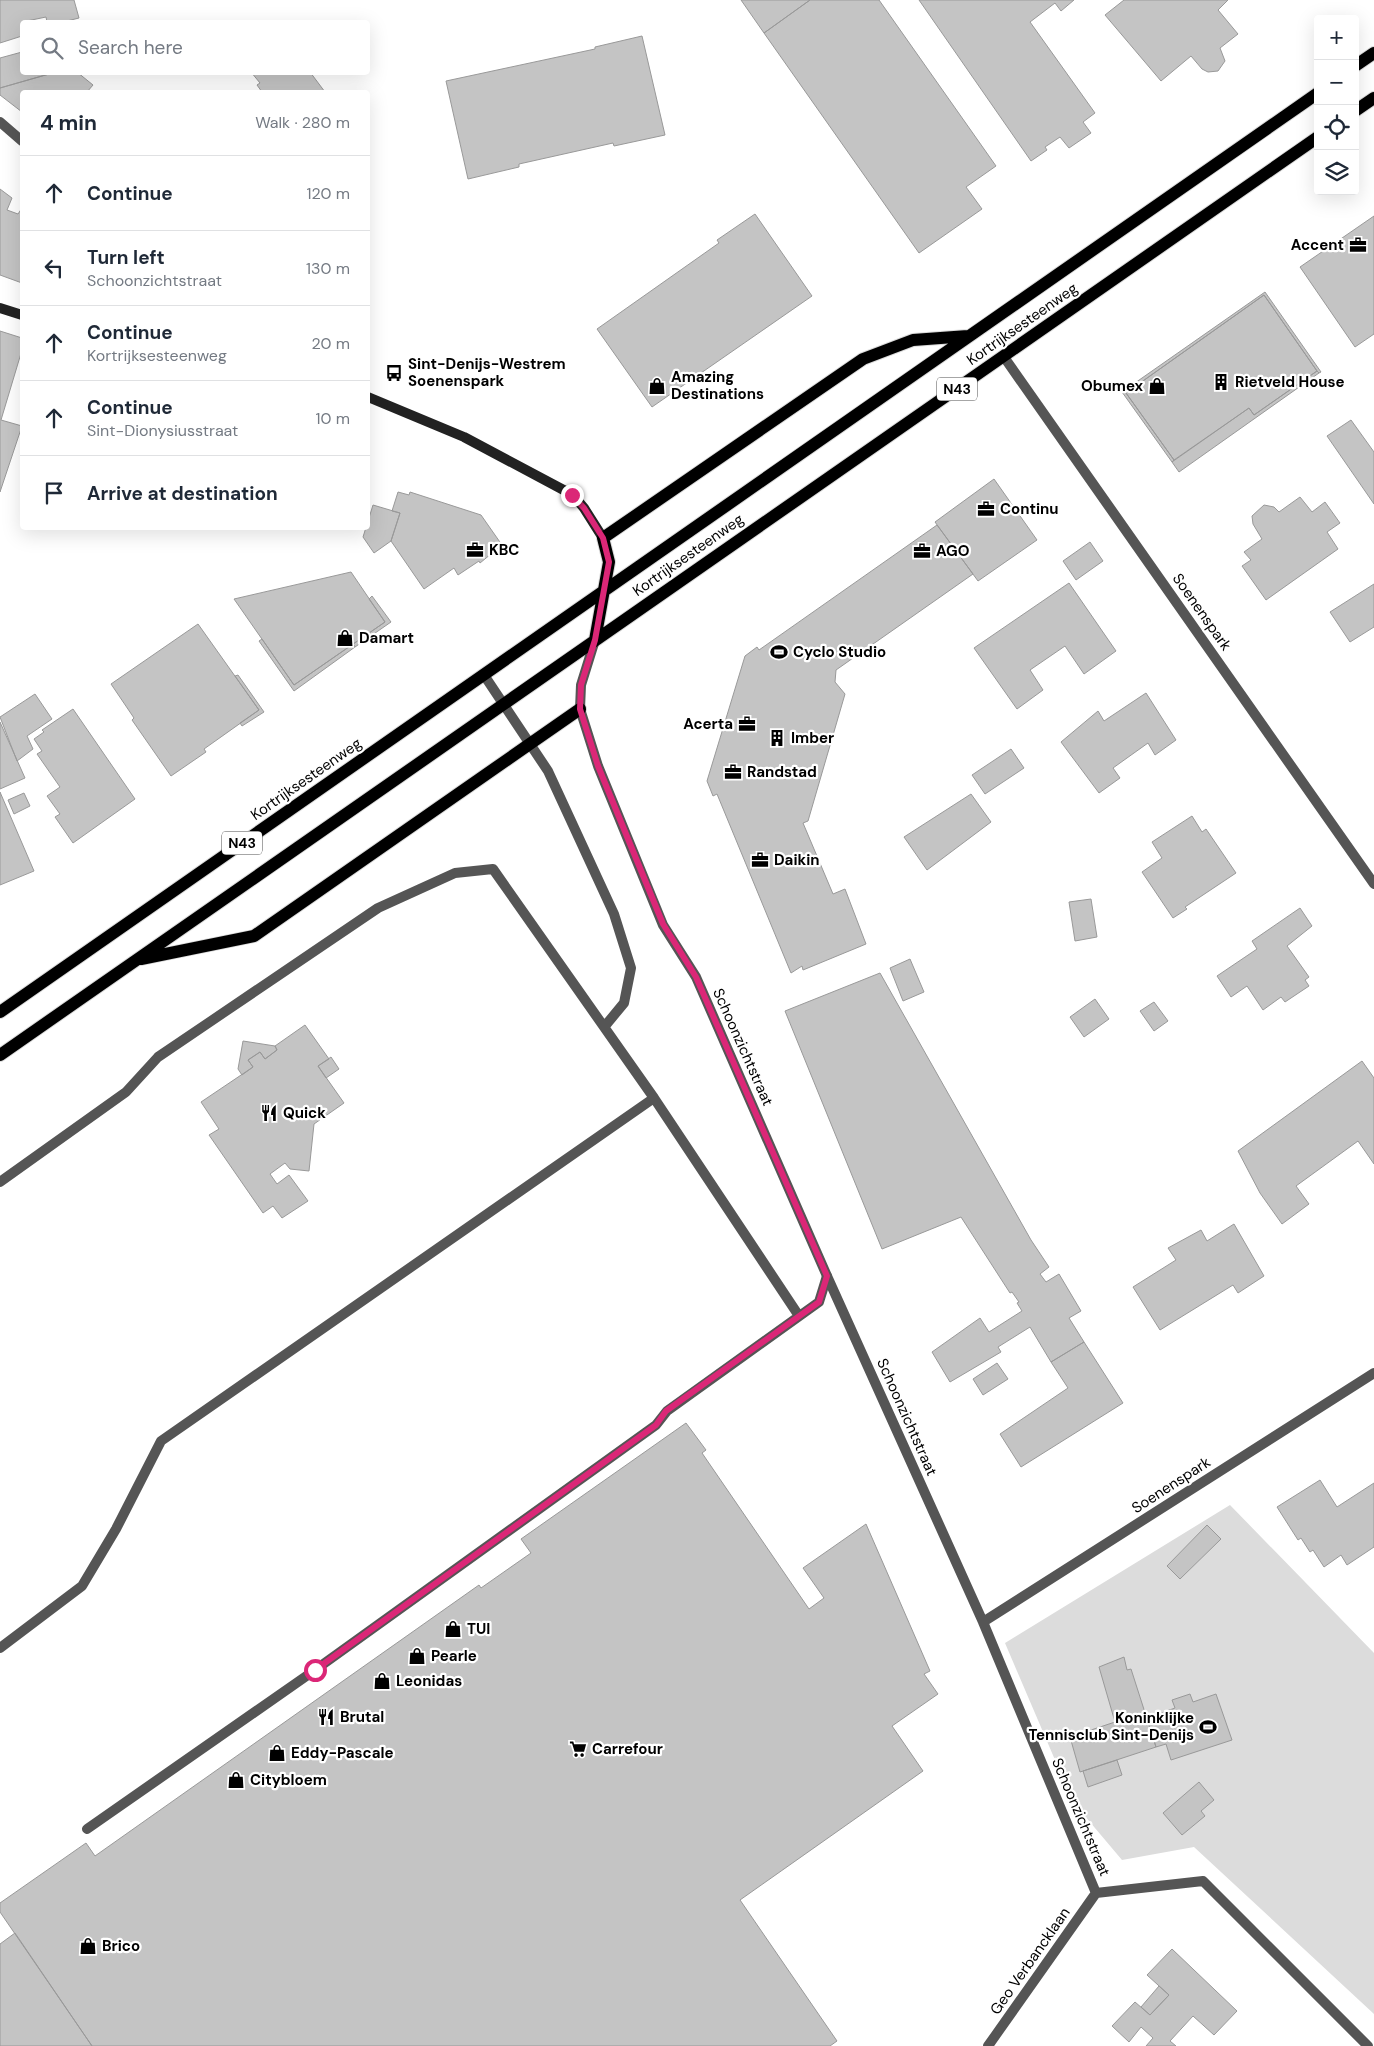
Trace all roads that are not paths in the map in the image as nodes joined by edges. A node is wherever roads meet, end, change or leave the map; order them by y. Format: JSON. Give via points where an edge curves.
{"nodes":[{"id":1,"x":1374,"y":53,"type":"edge"},
{"id":2,"x":1359,"y":63,"type":"edge"},
{"id":3,"x":1314,"y":96,"type":"edge"},
{"id":4,"x":1374,"y":98,"type":"edge"},
{"id":5,"x":1359,"y":108,"type":"edge"},
{"id":6,"x":0,"y":122,"type":"edge"},
{"id":7,"x":20,"y":139,"type":"edge"},
{"id":8,"x":1314,"y":140,"type":"edge"},
{"id":9,"x":0,"y":308,"type":"edge"},
{"id":10,"x":20,"y":314,"type":"edge"},
{"id":11,"x":968,"y":336,"type":"junction"},
{"id":12,"x":1004,"y":357,"type":"junction"},
{"id":13,"x":370,"y":398,"type":"edge"},
{"id":14,"x":603,"y":538,"type":"junction"},
{"id":15,"x":606,"y":589,"type":"junction"},
{"id":16,"x":595,"y":640,"type":"junction"},
{"id":17,"x":484,"y":675,"type":"junction"},
{"id":18,"x":504,"y":704,"type":"junction"},
{"id":19,"x":580,"y":709,"type":"junction"},
{"id":20,"x":531,"y":744,"type":"junction"},
{"id":21,"x":1374,"y":884,"type":"edge"},
{"id":22,"x":136,"y":960,"type":"junction"},
{"id":23,"x":0,"y":1012,"type":"edge"},
{"id":24,"x":605,"y":1026,"type":"junction"},
{"id":25,"x":0,"y":1054,"type":"edge"},
{"id":26,"x":654,"y":1098,"type":"junction"},
{"id":27,"x":0,"y":1182,"type":"edge"},
{"id":28,"x":827,"y":1276,"type":"junction"},
{"id":29,"x":799,"y":1316,"type":"junction"},
{"id":30,"x":1374,"y":1373,"type":"edge"},
{"id":31,"x":984,"y":1622,"type":"junction"},
{"id":32,"x":0,"y":1648,"type":"edge"},
{"id":33,"x":87,"y":1829,"type":"dead end"},
{"id":34,"x":1096,"y":1893,"type":"junction"},
{"id":35,"x":988,"y":2046,"type":"edge"},
{"id":36,"x":1368,"y":2046,"type":"edge"}],
"edges":[{"from":1,"to":2,"type":"main road"},
{"from":3,"to":11,"type":"main road","name":"Kortrijksesteenweg","number":"N43"},
{"from":4,"to":5,"type":"main road"},
{"from":6,"to":7,"type":"street"},
{"from":8,"to":12,"type":"main road","name":"Kortrijksesteenweg","number":"N43"},
{"from":9,"to":10,"type":"street"},
{"from":11,"to":14,"type":"main road","name":"Kortrijksesteenweg","via":[[913,340],[863,359]]},
{"from":11,"to":15,"type":"main road","name":"Kortrijksesteenweg","number":"N43"},
{"from":12,"to":16,"type":"main road","name":"Kortrijksesteenweg","number":"N43"},
{"from":12,"to":21,"type":"street","name":"Soenenspark"},
{"from":13,"to":14,"type":"street","via":[[464,437],[572,495]]},
{"from":14,"to":15,"type":"main road","via":[[609,562]]},
{"from":15,"to":16,"type":"main road"},
{"from":15,"to":17,"type":"main road","name":"Kortrijksesteenweg","number":"N43"},
{"from":16,"to":18,"type":"main road","name":"Kortrijksesteenweg","number":"N43"},
{"from":16,"to":19,"type":"street","name":"Schoonzichtstraat","via":[[581,685]]},
{"from":17,"to":18,"type":"street"},
{"from":17,"to":23,"type":"main road","name":"Kortrijksesteenweg","number":"N43"},
{"from":18,"to":20,"type":"street"},
{"from":18,"to":22,"type":"main road","name":"Kortrijksesteenweg","number":"N43"},
{"from":19,"to":20,"type":"main road","number":"N43"},
{"from":19,"to":28,"type":"street","name":"Schoonzichtstraat","via":[[598,766],[663,924],[696,977]]},
{"from":20,"to":22,"type":"main road","number":"N43","via":[[254,936]]},
{"from":20,"to":24,"type":"street","via":[[560,792],[614,914],[631,968],[624,1003]]},
{"from":22,"to":25,"type":"main road","name":"Kortrijksesteenweg","number":"N43"},
{"from":24,"to":26,"type":"street"},
{"from":24,"to":27,"type":"street","via":[[493,869],[455,873],[378,908],[158,1057],[126,1092]]},
{"from":26,"to":29,"type":"street"},
{"from":26,"to":32,"type":"street","via":[[161,1441],[116,1529],[82,1586]]},
{"from":28,"to":29,"type":"street","via":[[819,1302]]},
{"from":28,"to":31,"type":"street","name":"Schoonzichtstraat"},
{"from":29,"to":33,"type":"street","via":[[666,1411],[656,1425]]},
{"from":30,"to":31,"type":"street","name":"Soenenspark"},
{"from":31,"to":34,"type":"street","name":"Schoonzichtstraat"},
{"from":34,"to":35,"type":"street","name":"Geo Verbancklaan"},
{"from":34,"to":36,"type":"street","name":"Schoonzichtstraat","via":[[1203,1881]]}]}
